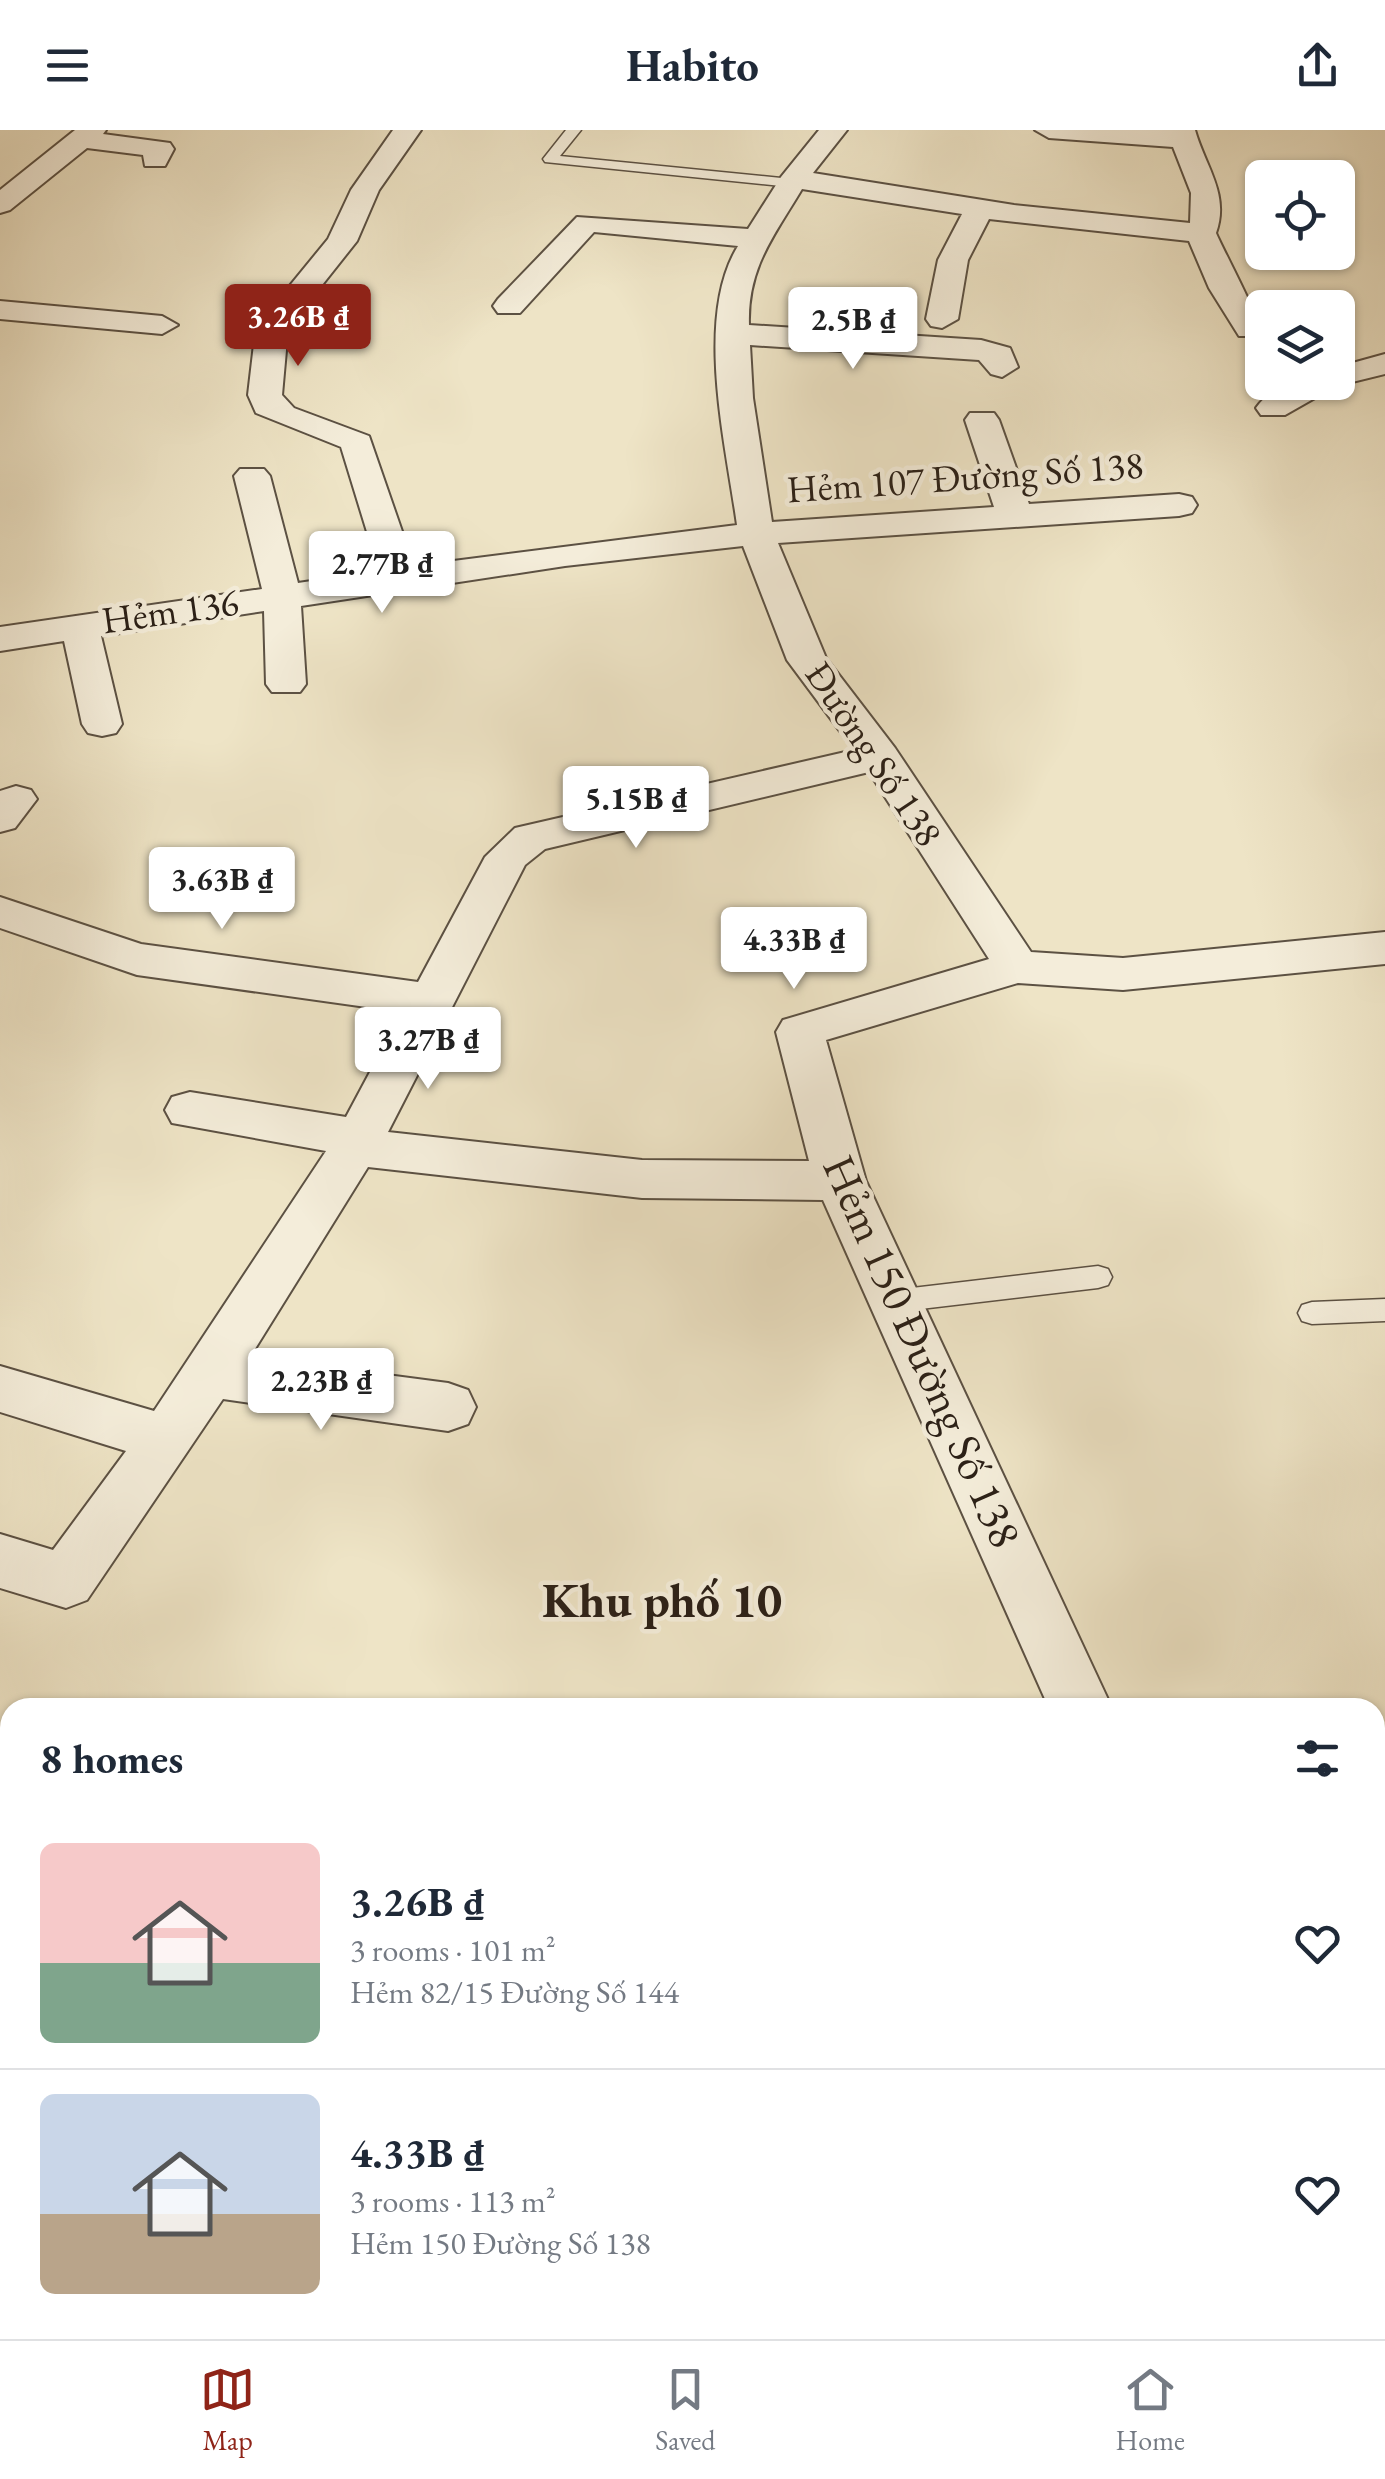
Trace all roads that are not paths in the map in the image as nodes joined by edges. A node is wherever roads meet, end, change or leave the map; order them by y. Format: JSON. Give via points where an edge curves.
{"nodes":[{"id":1,"x":407,"y":130,"type":"edge"},
{"id":2,"x":574,"y":130,"type":"edge"},
{"id":3,"x":833,"y":130,"type":"edge"},
{"id":4,"x":1049,"y":130,"type":"edge"},
{"id":5,"x":87,"y":134,"type":"edge"},
{"id":6,"x":1182,"y":135,"type":"edge"},
{"id":7,"x":155,"y":160,"type":"dead end"},
{"id":8,"x":793,"y":181,"type":"junction"},
{"id":9,"x":0,"y":204,"type":"edge"},
{"id":10,"x":982,"y":208,"type":"junction"},
{"id":11,"x":1201,"y":233,"type":"junction"},
{"id":12,"x":758,"y":238,"type":"junction"},
{"id":13,"x":509,"y":306,"type":"dead end"},
{"id":14,"x":0,"y":310,"type":"edge"},
{"id":15,"x":942,"y":319,"type":"dead end"},
{"id":16,"x":1245,"y":321,"type":"edge"},
{"id":17,"x":162,"y":325,"type":"dead end"},
{"id":18,"x":734,"y":334,"type":"junction"},
{"id":19,"x":1385,"y":364,"type":"edge"},
{"id":20,"x":1002,"y":367,"type":"dead end"},
{"id":21,"x":1355,"y":372,"type":"edge"},
{"id":22,"x":1284,"y":400,"type":"edge"},
{"id":23,"x":1273,"y":408,"type":"dead end"},
{"id":24,"x":982,"y":420,"type":"dead end"},
{"id":25,"x":252,"y":476,"type":"dead end"},
{"id":26,"x":1179,"y":506,"type":"dead end"},
{"id":27,"x":1016,"y":518,"type":"junction"},
{"id":28,"x":756,"y":534,"type":"junction"},
{"id":29,"x":400,"y":580,"type":"junction"},
{"id":30,"x":282,"y":596,"type":"junction"},
{"id":31,"x":79,"y":624,"type":"junction"},
{"id":32,"x":0,"y":638,"type":"edge"},
{"id":33,"x":286,"y":684,"type":"dead end"},
{"id":34,"x":102,"y":724,"type":"dead end"},
{"id":35,"x":880,"y":757,"type":"junction"},
{"id":36,"x":0,"y":912,"type":"edge"},
{"id":37,"x":1385,"y":948,"type":"edge"},
{"id":38,"x":1017,"y":967,"type":"junction"},
{"id":39,"x":432,"y":1000,"type":"junction"},
{"id":40,"x":190,"y":1110,"type":"dead end"},
{"id":41,"x":358,"y":1143,"type":"junction"},
{"id":42,"x":840,"y":1181,"type":"junction"},
{"id":43,"x":1098,"y":1277,"type":"dead end"},
{"id":44,"x":895,"y":1301,"type":"junction"},
{"id":45,"x":1385,"y":1310,"type":"edge"},
{"id":46,"x":1312,"y":1313,"type":"dead end"},
{"id":47,"x":206,"y":1374,"type":"junction"},
{"id":48,"x":0,"y":1389,"type":"edge"},
{"id":49,"x":448,"y":1407,"type":"dead end"},
{"id":50,"x":166,"y":1439,"type":"junction"},
{"id":51,"x":0,"y":1562,"type":"edge"},
{"id":52,"x":1076,"y":1698,"type":"edge"}],
"edges":[{"from":1,"to":29,"type":"street","via":[[366,190],[342,241],[272,327],[265,395],[282,415],[353,439]]},
{"from":2,"to":8,"type":"lane","via":[[550,159]]},
{"from":3,"to":8,"type":"street","name":"Đường Số 138"},
{"from":4,"to":6,"type":"street"},
{"from":5,"to":7,"type":"street","via":[[160,148]]},
{"from":5,"to":9,"type":"street"},
{"from":6,"to":11,"type":"street","via":[[1202,174],[1208,213]]},
{"from":8,"to":10,"type":"street"},
{"from":8,"to":12,"type":"street","name":"Đường Số 138"},
{"from":10,"to":11,"type":"street"},
{"from":10,"to":15,"type":"street","via":[[954,252]]},
{"from":11,"to":16,"type":"street"},
{"from":12,"to":13,"type":"street","via":[[587,223]]},
{"from":12,"to":18,"type":"street","name":"Đường Số 138","via":[[740,270]]},
{"from":14,"to":17,"type":"street"},
{"from":18,"to":20,"type":"street","via":[[992,352]]},
{"from":18,"to":28,"type":"street","name":"Đường Số 138","via":[[736,398]]},
{"from":19,"to":21,"type":"street"},
{"from":22,"to":23,"type":"street"},
{"from":24,"to":27,"type":"street"},
{"from":25,"to":30,"type":"street"},
{"from":26,"to":27,"type":"street","name":"Hẻm 107 Đường Số 138"},
{"from":27,"to":28,"type":"street","name":"Hẻm 107 Đường Số 138"},
{"from":28,"to":29,"type":"street","name":"Hẻm 136"},
{"from":28,"to":35,"type":"street","name":"Đường Số 138","via":[[807,660]]},
{"from":29,"to":30,"type":"street","name":"Hẻm 136"},
{"from":30,"to":31,"type":"street","name":"Hẻm 136"},
{"from":30,"to":33,"type":"street"},
{"from":31,"to":32,"type":"street","name":"Hẻm 136"},
{"from":31,"to":34,"type":"street"},
{"from":35,"to":38,"type":"street","name":"Đường Số 138"},
{"from":35,"to":39,"type":"street","via":[[530,838],[506,857]]},
{"from":36,"to":39,"type":"street","via":[[137,959]]},
{"from":37,"to":38,"type":"street","via":[[1123,974]]},
{"from":38,"to":42,"type":"street","name":"Hẻm 150 Đường Số 138","via":[[800,1032]]},
{"from":39,"to":41,"type":"street"},
{"from":40,"to":41,"type":"street"},
{"from":41,"to":42,"type":"street","via":[[642,1178]]},
{"from":41,"to":47,"type":"street"},
{"from":42,"to":44,"type":"street","name":"Hẻm 150 Đường Số 138"},
{"from":43,"to":44,"type":"lane"},
{"from":44,"to":52,"type":"street","name":"Hẻm 150 Đường Số 138"},
{"from":45,"to":46,"type":"lane"},
{"from":47,"to":49,"type":"street"},
{"from":47,"to":50,"type":"street"},
{"from":48,"to":50,"type":"street"},
{"from":50,"to":51,"type":"street","via":[[66,1582]]}]}
